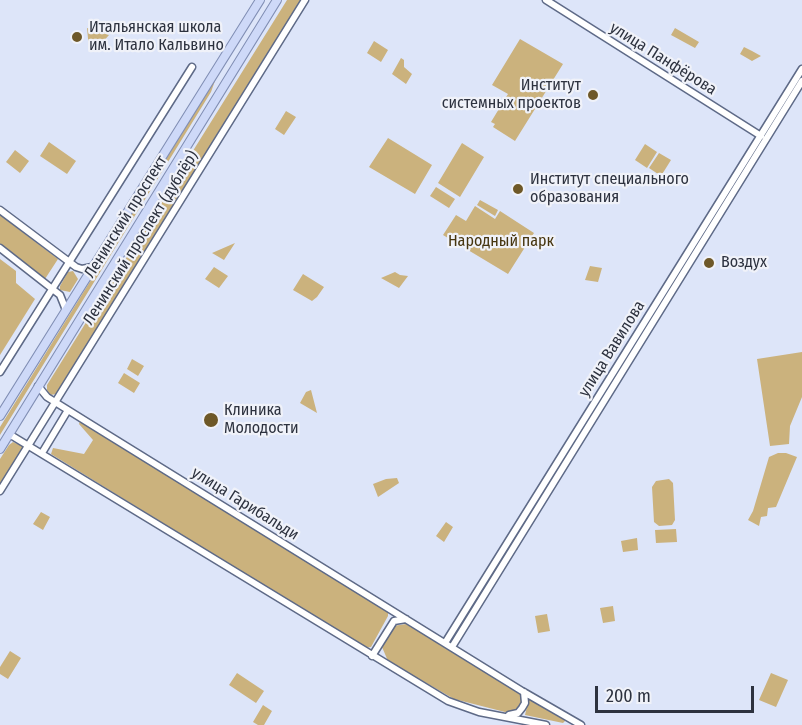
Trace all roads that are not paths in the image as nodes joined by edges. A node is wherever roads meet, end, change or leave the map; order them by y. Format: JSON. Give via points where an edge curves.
{"nodes":[{"id":1,"x":260,"y":0,"type":"edge"},
{"id":2,"x":277,"y":0,"type":"edge"},
{"id":3,"x":305,"y":0,"type":"edge"},
{"id":4,"x":546,"y":0,"type":"edge"},
{"id":5,"x":192,"y":67,"type":"dead end"},
{"id":6,"x":802,"y":69,"type":"edge"},
{"id":7,"x":802,"y":81,"type":"edge"},
{"id":8,"x":760,"y":135,"type":"junction"},
{"id":9,"x":767,"y":139,"type":"junction"},
{"id":10,"x":0,"y":210,"type":"edge"},
{"id":11,"x":0,"y":248,"type":"edge"},
{"id":12,"x":70,"y":263,"type":"junction"},
{"id":13,"x":92,"y":267,"type":"junction"},
{"id":14,"x":53,"y":289,"type":"junction"},
{"id":15,"x":66,"y":310,"type":"junction"},
{"id":16,"x":0,"y":372,"type":"edge"},
{"id":17,"x":38,"y":386,"type":"junction"},
{"id":18,"x":55,"y":402,"type":"junction"},
{"id":19,"x":68,"y":410,"type":"junction"},
{"id":20,"x":0,"y":416,"type":"edge"},
{"id":21,"x":9,"y":434,"type":"junction"},
{"id":22,"x":29,"y":445,"type":"junction"},
{"id":23,"x":0,"y":449,"type":"edge"},
{"id":24,"x":42,"y":453,"type":"junction"},
{"id":25,"x":0,"y":491,"type":"edge"},
{"id":26,"x":407,"y":619,"type":"junction"},
{"id":27,"x":445,"y":643,"type":"junction"},
{"id":28,"x":452,"y":647,"type":"junction"},
{"id":29,"x":372,"y":656,"type":"junction"},
{"id":30,"x":524,"y":692,"type":"junction"},
{"id":31,"x":502,"y":716,"type":"junction"},
{"id":32,"x":546,"y":725,"type":"edge"},
{"id":33,"x":581,"y":725,"type":"edge"}],
"edges":[{"from":1,"to":13,"type":"main road","name":"Ленинский проспект"},
{"from":2,"to":17,"type":"main road","name":"Ленинский проспект"},
{"from":3,"to":18,"type":"street","name":"Ленинский проспект (дублёр)"},
{"from":4,"to":8,"type":"street","name":"улица Панфёрова"},
{"from":5,"to":12,"type":"street"},
{"from":6,"to":8,"type":"street","name":"улица Вавилова"},
{"from":7,"to":9,"type":"street","name":"улица Вавилова"},
{"from":8,"to":9,"type":"street","name":"улица Панфёрова"},
{"from":8,"to":27,"type":"street","name":"улица Вавилова"},
{"from":9,"to":28,"type":"street","name":"улица Вавилова"},
{"from":10,"to":12,"type":"street"},
{"from":11,"to":14,"type":"street"},
{"from":12,"to":13,"type":"street","via":[[82,269]]},
{"from":12,"to":14,"type":"street"},
{"from":13,"to":15,"type":"main road","name":"Ленинский проспект"},
{"from":14,"to":15,"type":"street"},
{"from":14,"to":16,"type":"street"},
{"from":15,"to":20,"type":"main road","name":"Ленинский проспект"},
{"from":17,"to":18,"type":"street","name":"улица Гарибальди"},
{"from":17,"to":21,"type":"main road","name":"Ленинский проспект"},
{"from":18,"to":19,"type":"street","name":"улица Гарибальди"},
{"from":18,"to":22,"type":"street","name":"Ленинский проспект (дублёр)"},
{"from":19,"to":24,"type":"street"},
{"from":19,"to":26,"type":"street","name":"улица Гарибальди"},
{"from":21,"to":22,"type":"street"},
{"from":21,"to":23,"type":"main road","name":"Ленинский проспект"},
{"from":22,"to":24,"type":"street"},
{"from":22,"to":25,"type":"street","name":"Ленинский проспект (дублёр)"},
{"from":24,"to":29,"type":"street"},
{"from":26,"to":27,"type":"street","name":"улица Гарибальди"},
{"from":26,"to":29,"type":"street","via":[[394,621]]},
{"from":27,"to":28,"type":"street","name":"улица Гарибальди"},
{"from":28,"to":30,"type":"street","name":"улица Гарибальди"},
{"from":29,"to":31,"type":"street","via":[[448,701]]},
{"from":30,"to":31,"type":"street","via":[[522,708],[513,715]]},
{"from":30,"to":33,"type":"street","name":"улица Гарибальди"},
{"from":31,"to":32,"type":"street"}]}
